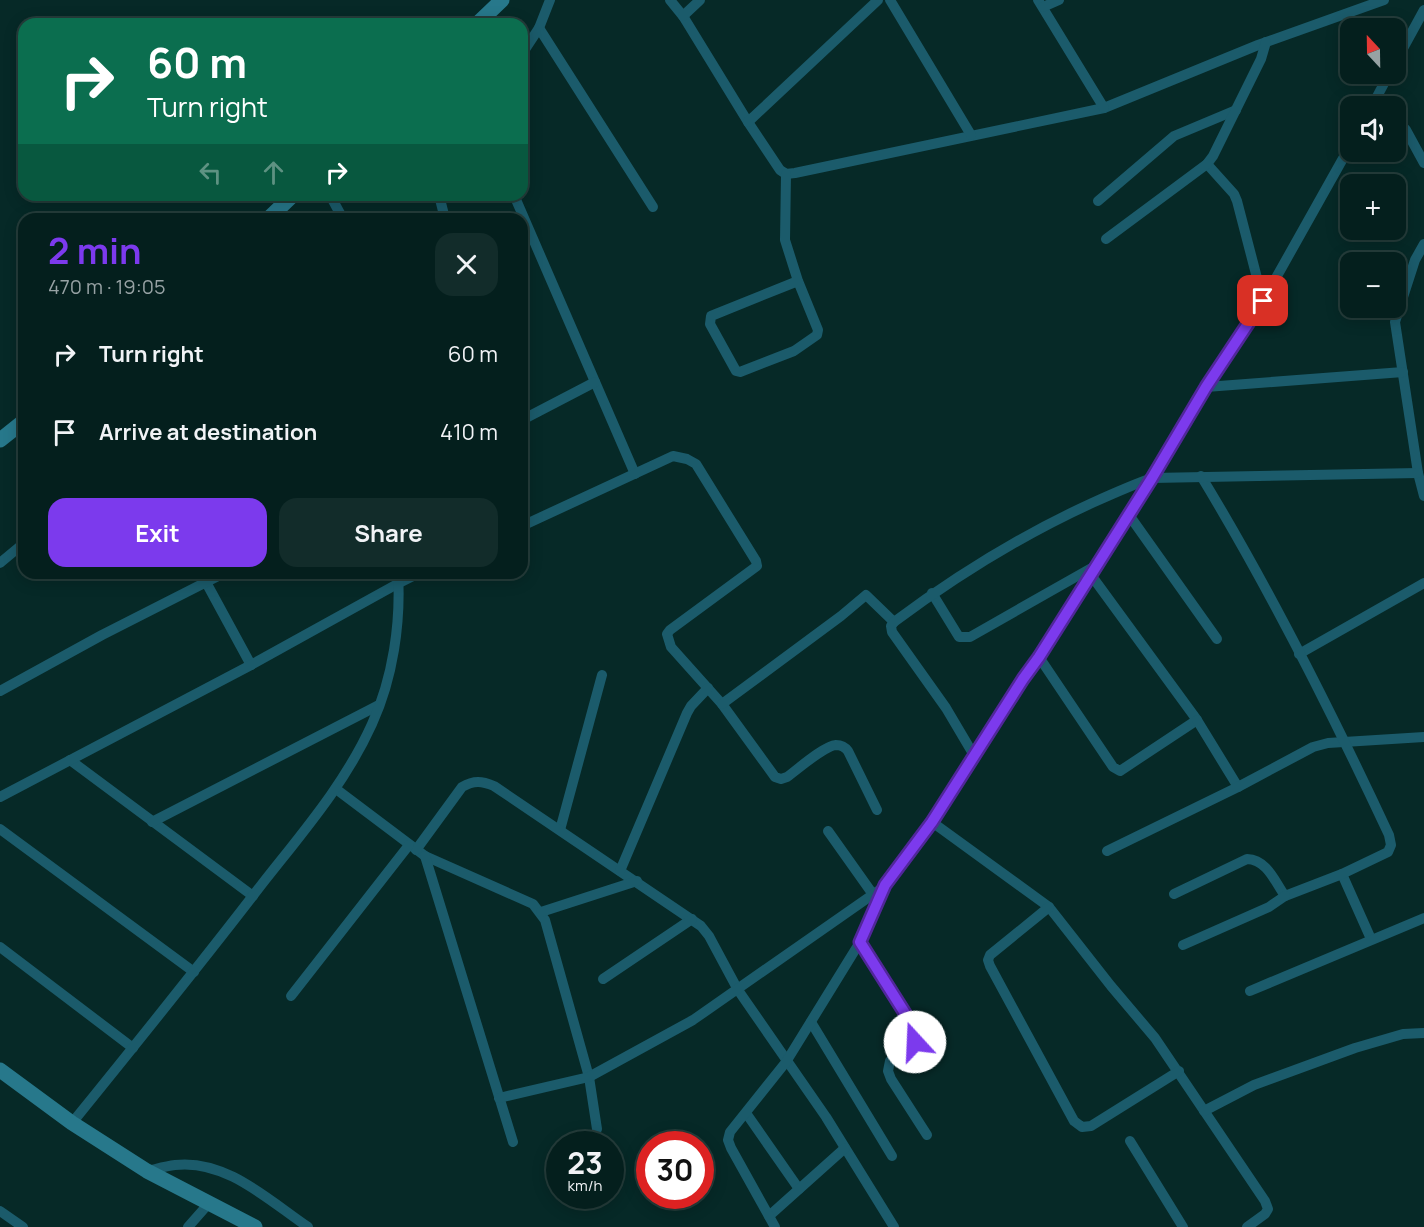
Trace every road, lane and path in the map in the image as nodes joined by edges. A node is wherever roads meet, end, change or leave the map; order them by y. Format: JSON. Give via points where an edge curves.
{"nodes":[{"id":1,"x":502,"y":0,"type":"edge"},
{"id":2,"x":550,"y":0,"type":"edge"},
{"id":3,"x":670,"y":0,"type":"edge"},
{"id":4,"x":700,"y":0,"type":"edge"},
{"id":5,"x":878,"y":0,"type":"edge"},
{"id":6,"x":890,"y":0,"type":"edge"},
{"id":7,"x":1059,"y":0,"type":"edge"},
{"id":8,"x":1384,"y":0,"type":"edge"},
{"id":9,"x":1040,"y":4,"type":"edge"},
{"id":10,"x":1424,"y":10,"type":"edge"},
{"id":11,"x":683,"y":16,"type":"junction"},
{"id":12,"x":483,"y":18,"type":"edge"},
{"id":13,"x":539,"y":28,"type":"junction"},
{"id":14,"x":1266,"y":42,"type":"junction"},
{"id":15,"x":1406,"y":43,"type":"edge"},
{"id":16,"x":528,"y":45,"type":"edge"},
{"id":17,"x":1104,"y":108,"type":"junction"},
{"id":18,"x":1236,"y":110,"type":"junction"},
{"id":19,"x":748,"y":123,"type":"junction"},
{"id":20,"x":1406,"y":130,"type":"edge"},
{"id":21,"x":971,"y":135,"type":"junction"},
{"id":22,"x":1341,"y":162,"type":"edge"},
{"id":23,"x":1424,"y":163,"type":"edge"},
{"id":24,"x":1207,"y":164,"type":"junction"},
{"id":25,"x":786,"y":174,"type":"junction"},
{"id":26,"x":287,"y":201,"type":"edge"},
{"id":27,"x":1098,"y":201,"type":"dead end"},
{"id":28,"x":653,"y":207,"type":"dead end"},
{"id":29,"x":274,"y":213,"type":"edge"},
{"id":30,"x":528,"y":227,"type":"edge"},
{"id":31,"x":1106,"y":239,"type":"dead end"},
{"id":32,"x":1424,"y":244,"type":"edge"},
{"id":33,"x":798,"y":281,"type":"junction"},
{"id":34,"x":1263,"y":301,"type":"junction"},
{"id":35,"x":1403,"y":372,"type":"junction"},
{"id":36,"x":595,"y":382,"type":"junction"},
{"id":37,"x":1206,"y":387,"type":"junction"},
{"id":38,"x":528,"y":417,"type":"edge"},
{"id":39,"x":18,"y":426,"type":"edge"},
{"id":40,"x":0,"y":440,"type":"edge"},
{"id":41,"x":1418,"y":473,"type":"junction"},
{"id":42,"x":635,"y":474,"type":"junction"},
{"id":43,"x":1201,"y":476,"type":"junction"},
{"id":44,"x":1152,"y":478,"type":"junction"},
{"id":45,"x":1424,"y":496,"type":"edge"},
{"id":46,"x":1129,"y":515,"type":"junction"},
{"id":47,"x":528,"y":523,"type":"edge"},
{"id":48,"x":18,"y":548,"type":"edge"},
{"id":49,"x":0,"y":563,"type":"edge"},
{"id":50,"x":1098,"y":564,"type":"junction"},
{"id":51,"x":1091,"y":575,"type":"junction"},
{"id":52,"x":201,"y":579,"type":"edge"},
{"id":53,"x":204,"y":579,"type":"edge"},
{"id":54,"x":396,"y":579,"type":"edge"},
{"id":55,"x":398,"y":579,"type":"edge"},
{"id":56,"x":1424,"y":583,"type":"edge"},
{"id":57,"x":932,"y":593,"type":"junction"},
{"id":58,"x":894,"y":622,"type":"junction"},
{"id":59,"x":1217,"y":639,"type":"dead end"},
{"id":60,"x":1299,"y":654,"type":"junction"},
{"id":61,"x":1039,"y":657,"type":"junction"},
{"id":62,"x":251,"y":665,"type":"junction"},
{"id":63,"x":602,"y":675,"type":"dead end"},
{"id":64,"x":1,"y":688,"type":"edge"},
{"id":65,"x":708,"y":688,"type":"junction"},
{"id":66,"x":722,"y":704,"type":"junction"},
{"id":67,"x":379,"y":705,"type":"junction"},
{"id":68,"x":1197,"y":720,"type":"junction"},
{"id":69,"x":1424,"y":737,"type":"edge"},
{"id":70,"x":1346,"y":744,"type":"junction"},
{"id":71,"x":975,"y":757,"type":"junction"},
{"id":72,"x":70,"y":760,"type":"junction"},
{"id":73,"x":1238,"y":787,"type":"junction"},
{"id":74,"x":336,"y":789,"type":"junction"},
{"id":75,"x":0,"y":797,"type":"edge"},
{"id":76,"x":877,"y":810,"type":"dead end"},
{"id":77,"x":152,"y":822,"type":"junction"},
{"id":78,"x":932,"y":822,"type":"junction"},
{"id":79,"x":0,"y":829,"type":"edge"},
{"id":80,"x":560,"y":830,"type":"junction"},
{"id":81,"x":828,"y":831,"type":"dead end"},
{"id":82,"x":417,"y":850,"type":"junction"},
{"id":83,"x":1107,"y":851,"type":"dead end"},
{"id":84,"x":620,"y":871,"type":"junction"},
{"id":85,"x":1342,"y":874,"type":"junction"},
{"id":86,"x":637,"y":882,"type":"junction"},
{"id":87,"x":885,"y":885,"type":"junction"},
{"id":88,"x":872,"y":893,"type":"junction"},
{"id":89,"x":1174,"y":894,"type":"dead end"},
{"id":90,"x":253,"y":896,"type":"junction"},
{"id":91,"x":1285,"y":896,"type":"junction"},
{"id":92,"x":1049,"y":907,"type":"junction"},
{"id":93,"x":541,"y":912,"type":"junction"},
{"id":94,"x":1424,"y":918,"type":"edge"},
{"id":95,"x":692,"y":919,"type":"junction"},
{"id":96,"x":1371,"y":939,"type":"junction"},
{"id":97,"x":860,"y":942,"type":"junction"},
{"id":98,"x":1183,"y":945,"type":"dead end"},
{"id":99,"x":0,"y":947,"type":"edge"},
{"id":100,"x":194,"y":972,"type":"junction"},
{"id":101,"x":603,"y":979,"type":"dead end"},
{"id":102,"x":738,"y":990,"type":"junction"},
{"id":103,"x":1250,"y":991,"type":"dead end"},
{"id":104,"x":291,"y":996,"type":"dead end"},
{"id":105,"x":811,"y":1022,"type":"junction"},
{"id":106,"x":1424,"y":1033,"type":"edge"},
{"id":107,"x":133,"y":1048,"type":"junction"},
{"id":108,"x":786,"y":1062,"type":"junction"},
{"id":109,"x":0,"y":1070,"type":"edge"},
{"id":110,"x":1179,"y":1071,"type":"junction"},
{"id":111,"x":589,"y":1077,"type":"junction"},
{"id":112,"x":499,"y":1098,"type":"junction"},
{"id":113,"x":1204,"y":1111,"type":"junction"},
{"id":114,"x":746,"y":1113,"type":"junction"},
{"id":115,"x":72,"y":1123,"type":"junction"},
{"id":116,"x":597,"y":1129,"type":"dead end"},
{"id":117,"x":927,"y":1135,"type":"dead end"},
{"id":118,"x":1130,"y":1141,"type":"dead end"},
{"id":119,"x":513,"y":1142,"type":"dead end"},
{"id":120,"x":845,"y":1148,"type":"junction"},
{"id":121,"x":892,"y":1156,"type":"dead end"},
{"id":122,"x":147,"y":1171,"type":"junction"},
{"id":123,"x":799,"y":1190,"type":"junction"},
{"id":124,"x":210,"y":1202,"type":"junction"},
{"id":125,"x":0,"y":1210,"type":"edge"},
{"id":126,"x":769,"y":1216,"type":"junction"},
{"id":127,"x":23,"y":1227,"type":"edge"},
{"id":128,"x":188,"y":1227,"type":"edge"},
{"id":129,"x":255,"y":1227,"type":"edge"},
{"id":130,"x":308,"y":1227,"type":"edge"},
{"id":131,"x":775,"y":1227,"type":"edge"},
{"id":132,"x":894,"y":1227,"type":"edge"},
{"id":133,"x":1182,"y":1227,"type":"edge"},
{"id":134,"x":1247,"y":1227,"type":"edge"}],
"edges":[{"from":1,"to":12,"type":"street"},
{"from":2,"to":13,"type":"street"},
{"from":3,"to":11,"type":"street"},
{"from":4,"to":11,"type":"street"},
{"from":5,"to":19,"type":"street"},
{"from":6,"to":21,"type":"street"},
{"from":7,"to":9,"type":"street"},
{"from":8,"to":14,"type":"street"},
{"from":9,"to":17,"type":"street"},
{"from":10,"to":15,"type":"street"},
{"from":11,"to":19,"type":"street"},
{"from":13,"to":16,"type":"street"},
{"from":13,"to":28,"type":"street"},
{"from":14,"to":17,"type":"street"},
{"from":14,"to":18,"type":"street"},
{"from":17,"to":21,"type":"street"},
{"from":18,"to":24,"type":"street"},
{"from":18,"to":27,"type":"street","via":[[1174,136]]},
{"from":19,"to":25,"type":"street"},
{"from":20,"to":23,"type":"street"},
{"from":21,"to":25,"type":"street"},
{"from":22,"to":34,"type":"street"},
{"from":24,"to":31,"type":"street"},
{"from":24,"to":34,"type":"street","via":[[1237,201]]},
{"from":25,"to":33,"type":"street","via":[[785,240]]},
{"from":26,"to":29,"type":"street"},
{"from":30,"to":36,"type":"street"},
{"from":32,"to":35,"type":"street","via":[[1395,322]]},
{"from":33,"to":33,"type":"street","via":[[711,316],[710,324],[736,371],[794,351],[817,335]]},
{"from":34,"to":37,"type":"street"},
{"from":35,"to":37,"type":"street"},
{"from":35,"to":41,"type":"street"},
{"from":36,"to":38,"type":"street"},
{"from":36,"to":42,"type":"street"},
{"from":37,"to":44,"type":"street"},
{"from":39,"to":40,"type":"street"},
{"from":41,"to":43,"type":"street"},
{"from":41,"to":45,"type":"street"},
{"from":42,"to":47,"type":"street"},
{"from":42,"to":65,"type":"street","via":[[673,456],[696,464],[756,561],[753,570],[668,634],[671,647]]},
{"from":43,"to":44,"type":"street"},
{"from":43,"to":60,"type":"street","via":[[1241,542]]},
{"from":44,"to":46,"type":"street"},
{"from":44,"to":57,"type":"street","via":[[1038,528]]},
{"from":46,"to":50,"type":"street"},
{"from":46,"to":59,"type":"street"},
{"from":48,"to":49,"type":"street"},
{"from":50,"to":51,"type":"street"},
{"from":50,"to":57,"type":"street","via":[[970,637],[959,637]]},
{"from":51,"to":61,"type":"street"},
{"from":51,"to":68,"type":"street"},
{"from":52,"to":64,"type":"street"},
{"from":53,"to":62,"type":"street"},
{"from":54,"to":62,"type":"street"},
{"from":55,"to":67,"type":"street","via":[[397,626]]},
{"from":56,"to":60,"type":"street"},
{"from":57,"to":58,"type":"street"},
{"from":58,"to":66,"type":"street","via":[[866,596]]},
{"from":58,"to":71,"type":"street","via":[[892,632]]},
{"from":60,"to":70,"type":"street"},
{"from":61,"to":68,"type":"street","via":[[1113,767],[1120,771]]},
{"from":61,"to":71,"type":"street"},
{"from":62,"to":72,"type":"street"},
{"from":63,"to":80,"type":"street"},
{"from":65,"to":66,"type":"street"},
{"from":65,"to":84,"type":"street","via":[[687,713]]},
{"from":66,"to":76,"type":"street","via":[[775,777],[787,777],[826,749],[843,746]]},
{"from":67,"to":74,"type":"street"},
{"from":67,"to":77,"type":"street"},
{"from":68,"to":73,"type":"street"},
{"from":69,"to":70,"type":"street"},
{"from":70,"to":73,"type":"street","via":[[1312,747]]},
{"from":70,"to":85,"type":"street","via":[[1391,845],[1388,852]]},
{"from":71,"to":78,"type":"street"},
{"from":72,"to":75,"type":"street"},
{"from":72,"to":77,"type":"street"},
{"from":73,"to":83,"type":"street"},
{"from":74,"to":82,"type":"street"},
{"from":74,"to":90,"type":"street"},
{"from":77,"to":90,"type":"street"},
{"from":78,"to":87,"type":"street"},
{"from":78,"to":92,"type":"street"},
{"from":79,"to":100,"type":"street"},
{"from":80,"to":82,"type":"street","via":[[494,786],[475,781],[462,788]]},
{"from":80,"to":84,"type":"street"},
{"from":81,"to":88,"type":"street"},
{"from":82,"to":93,"type":"street","via":[[533,904]]},
{"from":82,"to":104,"type":"street"},
{"from":82,"to":112,"type":"street"},
{"from":84,"to":86,"type":"street"},
{"from":85,"to":91,"type":"street"},
{"from":85,"to":96,"type":"street"},
{"from":86,"to":93,"type":"street"},
{"from":86,"to":95,"type":"street"},
{"from":87,"to":88,"type":"street"},
{"from":87,"to":97,"type":"street"},
{"from":88,"to":102,"type":"street"},
{"from":89,"to":91,"type":"street","via":[[1247,859],[1262,863]]},
{"from":90,"to":100,"type":"street"},
{"from":91,"to":98,"type":"street"},
{"from":92,"to":110,"type":"street"},
{"from":92,"to":110,"type":"street","via":[[990,954],[988,960],[1074,1120],[1082,1127],[1091,1126]]},
{"from":93,"to":111,"type":"street"},
{"from":94,"to":96,"type":"street"},
{"from":95,"to":101,"type":"street"},
{"from":95,"to":102,"type":"street","via":[[709,936]]},
{"from":96,"to":103,"type":"street"},
{"from":97,"to":105,"type":"street"},
{"from":97,"to":117,"type":"street","via":[[915,1029],[915,1042],[890,1061],[888,1071]]},
{"from":99,"to":107,"type":"street"},
{"from":100,"to":107,"type":"street"},
{"from":102,"to":108,"type":"street"},
{"from":102,"to":111,"type":"street","via":[[693,1020]]},
{"from":105,"to":108,"type":"street"},
{"from":105,"to":121,"type":"street"},
{"from":106,"to":113,"type":"street","via":[[1403,1034],[1356,1048],[1254,1085]]},
{"from":107,"to":115,"type":"street"},
{"from":108,"to":114,"type":"street"},
{"from":108,"to":120,"type":"street"},
{"from":109,"to":115,"type":"street"},
{"from":110,"to":113,"type":"street"},
{"from":111,"to":112,"type":"street"},
{"from":111,"to":116,"type":"street"},
{"from":112,"to":119,"type":"street"},
{"from":113,"to":134,"type":"street","via":[[1268,1209]]},
{"from":114,"to":123,"type":"street"},
{"from":114,"to":126,"type":"street","via":[[728,1140]]},
{"from":115,"to":122,"type":"street"},
{"from":118,"to":133,"type":"street"},
{"from":120,"to":123,"type":"street"},
{"from":120,"to":132,"type":"street"},
{"from":122,"to":124,"type":"street"},
{"from":122,"to":130,"type":"street","via":[[195,1165],[230,1174]]},
{"from":123,"to":126,"type":"street"},
{"from":124,"to":128,"type":"street"},
{"from":124,"to":129,"type":"street"},
{"from":125,"to":127,"type":"street"},
{"from":126,"to":131,"type":"street"}]}
